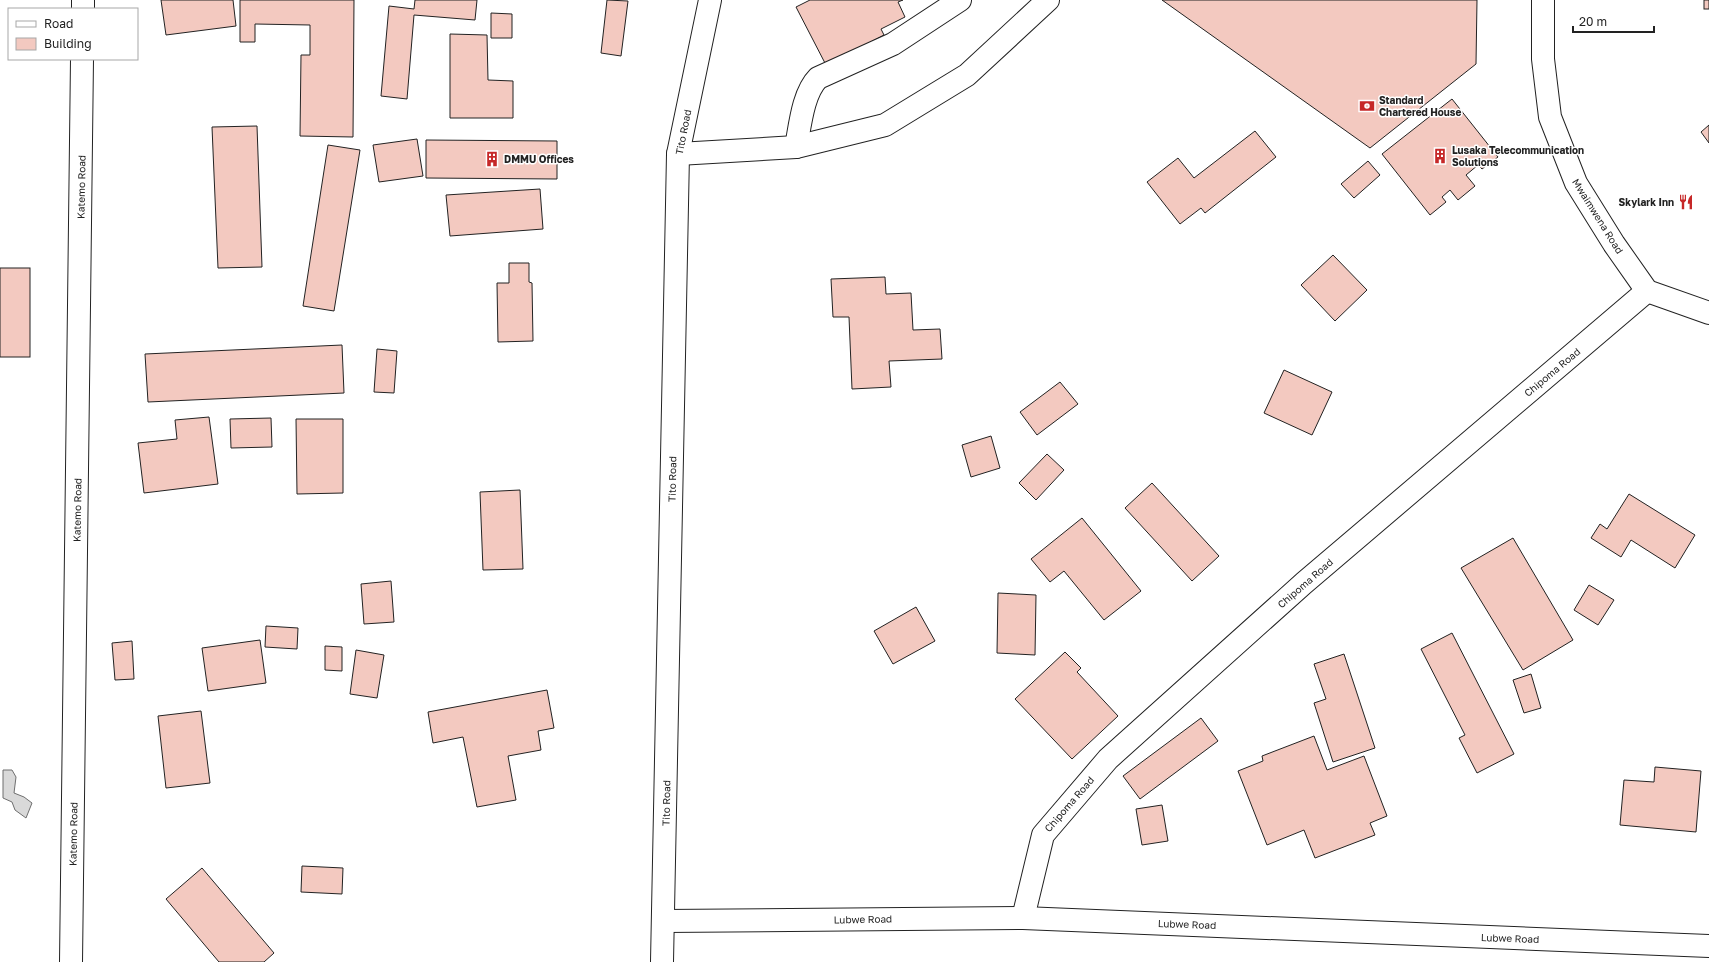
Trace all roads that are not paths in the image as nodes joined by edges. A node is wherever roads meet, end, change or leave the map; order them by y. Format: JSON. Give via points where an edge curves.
{"nodes":[{"id":1,"x":710,"y":0,"type":"edge"},
{"id":2,"x":960,"y":0,"type":"edge"},
{"id":3,"x":1048,"y":0,"type":"edge"},
{"id":4,"x":1543,"y":0,"type":"edge"},
{"id":5,"x":82,"y":60,"type":"edge"},
{"id":6,"x":796,"y":147,"type":"junction"},
{"id":7,"x":678,"y":154,"type":"junction"},
{"id":8,"x":1647,"y":291,"type":"junction"},
{"id":9,"x":1709,"y":313,"type":"edge"},
{"id":10,"x":1023,"y":918,"type":"junction"},
{"id":11,"x":664,"y":921,"type":"junction"},
{"id":12,"x":1709,"y":946,"type":"edge"},
{"id":13,"x":71,"y":962,"type":"edge"},
{"id":14,"x":662,"y":962,"type":"edge"}],
"edges":[{"from":1,"to":7,"type":"street","name":"Tito Road"},
{"from":2,"to":6,"type":"street","via":[[894,44],[818,78],[808,93]]},
{"from":3,"to":6,"type":"street","via":[[967,75],[885,125]]},
{"from":4,"to":8,"type":"street","name":"Mwaimwena Road","via":[[1543,59],[1550,117],[1576,183]]},
{"from":5,"to":13,"type":"street","name":"Katemo Road"},
{"from":6,"to":7,"type":"street"},
{"from":7,"to":11,"type":"street","name":"Tito Road"},
{"from":8,"to":9,"type":"street"},
{"from":8,"to":10,"type":"street","name":"Chipoma Road","via":[[1304,583],[1108,759],[1043,835]]},
{"from":10,"to":11,"type":"street","name":"Lubwe Road"},
{"from":10,"to":12,"type":"street","name":"Lubwe Road"},
{"from":11,"to":14,"type":"street","name":"Tito Road"}]}
